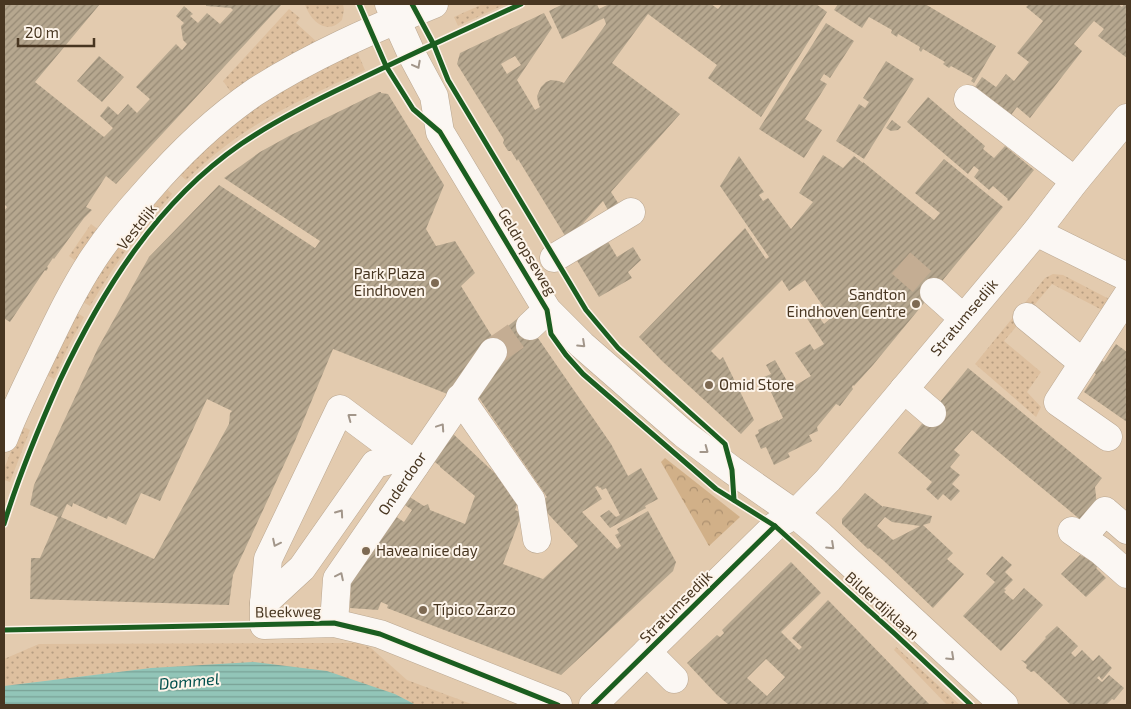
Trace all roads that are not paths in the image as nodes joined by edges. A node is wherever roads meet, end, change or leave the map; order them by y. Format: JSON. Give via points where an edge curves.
{"nodes":[{"id":1,"x":409,"y":9,"type":"edge"},
{"id":2,"x":968,"y":99,"type":"dead end"},
{"id":3,"x":1127,"y":118,"type":"edge"},
{"id":4,"x":1075,"y":181,"type":"junction"},
{"id":5,"x":631,"y":212,"type":"dead end"},
{"id":6,"x":1036,"y":232,"type":"junction"},
{"id":7,"x":554,"y":258,"type":"dead end"},
{"id":8,"x":1127,"y":277,"type":"edge"},
{"id":9,"x":934,"y":292,"type":"tunnel mouth"},
{"id":10,"x":1127,"y":296,"type":"edge"},
{"id":11,"x":1027,"y":317,"type":"dead end"},
{"id":12,"x":963,"y":318,"type":"junction"},
{"id":13,"x":493,"y":352,"type":"tunnel mouth"},
{"id":14,"x":1084,"y":363,"type":"junction"},
{"id":15,"x":904,"y":389,"type":"junction"},
{"id":16,"x":460,"y":398,"type":"junction"},
{"id":17,"x":932,"y":412,"type":"dead end"},
{"id":18,"x":374,"y":435,"type":"junction"},
{"id":19,"x":1108,"y":437,"type":"dead end"},
{"id":20,"x":4,"y":438,"type":"edge"},
{"id":21,"x":409,"y":461,"type":"junction"},
{"id":22,"x":375,"y":464,"type":"junction"},
{"id":23,"x":795,"y":514,"type":"junction"},
{"id":24,"x":1127,"y":530,"type":"edge"},
{"id":25,"x":537,"y":539,"type":"dead end"},
{"id":26,"x":1127,"y":574,"type":"edge"},
{"id":27,"x":264,"y":614,"type":"junction"},
{"id":28,"x":334,"y":623,"type":"junction"},
{"id":29,"x":647,"y":652,"type":"junction"},
{"id":30,"x":674,"y":679,"type":"dead end"},
{"id":31,"x":558,"y":705,"type":"edge"},
{"id":32,"x":593,"y":705,"type":"edge"},
{"id":33,"x":1004,"y":705,"type":"edge"}],
"edges":[{"from":1,"to":20,"type":"street","name":"Vestdijk","via":[[255,92],[180,154],[122,219],[93,259],[55,327]]},
{"from":1,"to":23,"type":"street","name":"Geldropseweg","one_way":true,"via":[[412,55],[434,96],[440,132],[538,318],[582,345],[684,434]]},
{"from":2,"to":4,"type":"street"},
{"from":3,"to":4,"type":"street","name":"Stratumsedijk"},
{"from":4,"to":6,"type":"street","name":"Stratumsedijk"},
{"from":5,"to":7,"type":"street"},
{"from":6,"to":8,"type":"street"},
{"from":6,"to":12,"type":"street","name":"Stratumsedijk"},
{"from":9,"to":12,"type":"street"},
{"from":10,"to":14,"type":"street"},
{"from":11,"to":14,"type":"street"},
{"from":12,"to":15,"type":"street","name":"Stratumsedijk"},
{"from":13,"to":16,"type":"street","name":"Onderdoor"},
{"from":14,"to":19,"type":"street","via":[[1058,402]]},
{"from":15,"to":17,"type":"street"},
{"from":15,"to":23,"type":"street","name":"Stratumsedijk","via":[[828,480]]},
{"from":21,"to":16,"type":"street","name":"Onderdoor","one_way":true},
{"from":16,"to":25,"type":"street","via":[[531,500]]},
{"from":18,"to":21,"type":"street"},
{"from":18,"to":22,"type":"street"},
{"from":18,"to":27,"type":"street","one_way":true,"via":[[340,409],[268,559]]},
{"from":21,"to":22,"type":"street"},
{"from":28,"to":21,"type":"street","name":"Onderdoor","one_way":true,"via":[[337,579]]},
{"from":27,"to":22,"type":"street","one_way":true,"via":[[302,568]]},
{"from":23,"to":29,"type":"street","name":"Stratumsedijk","via":[[775,526]]},
{"from":23,"to":33,"type":"street","name":"Bilderdijklaan","one_way":true},
{"from":24,"to":26,"type":"street","via":[[1105,511],[1077,535]]},
{"from":27,"to":28,"type":"street","name":"Bleekweg"},
{"from":28,"to":31,"type":"street","name":"Bleekweg","via":[[380,634]]},
{"from":29,"to":30,"type":"street"},
{"from":29,"to":32,"type":"street","name":"Stratumsedijk"}]}
